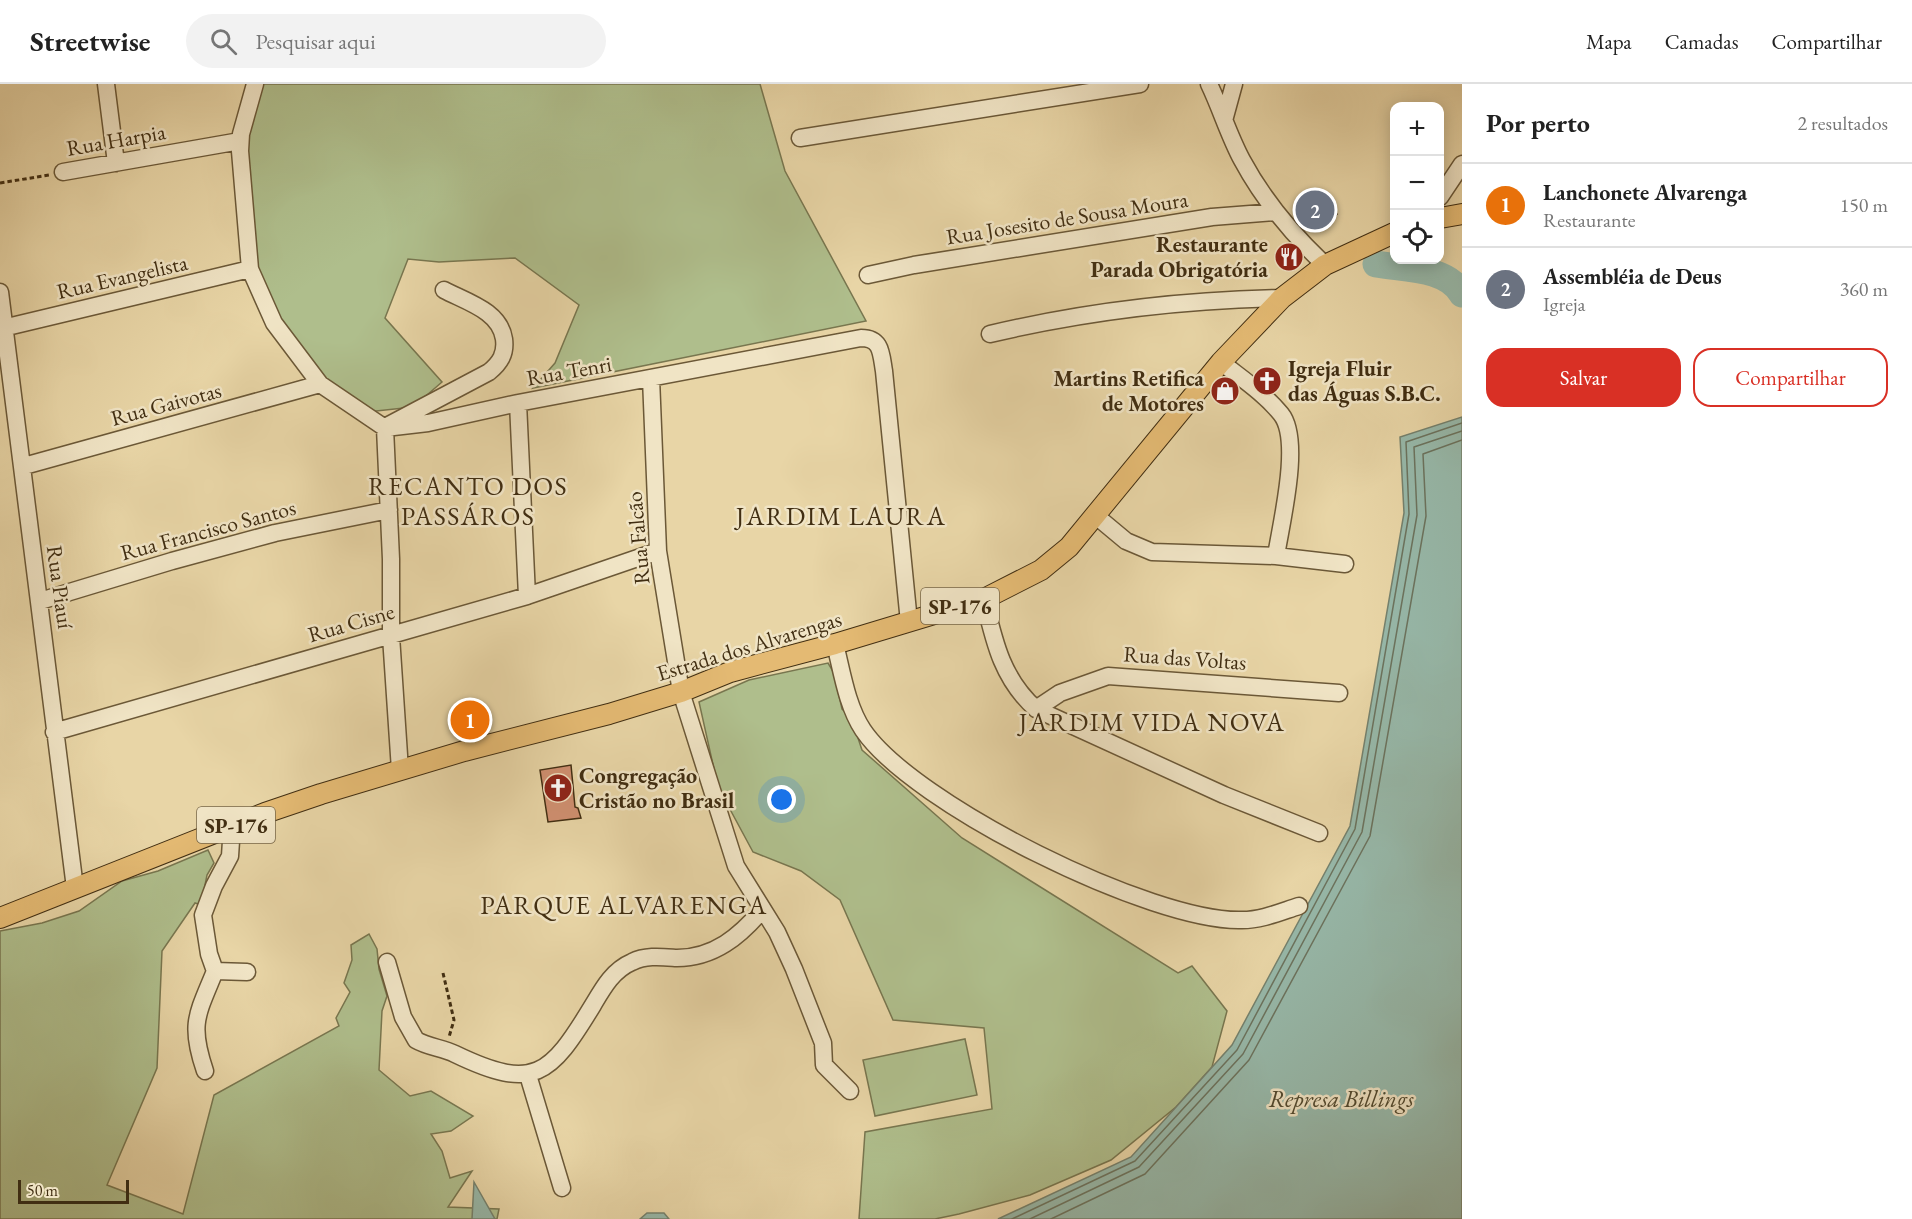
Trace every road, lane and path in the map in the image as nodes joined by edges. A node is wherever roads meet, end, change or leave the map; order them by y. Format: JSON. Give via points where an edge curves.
{"nodes":[{"id":1,"x":106,"y":84,"type":"edge"},
{"id":2,"x":255,"y":84,"type":"edge"},
{"id":3,"x":1140,"y":84,"type":"edge"},
{"id":4,"x":1209,"y":84,"type":"edge"},
{"id":5,"x":1234,"y":84,"type":"edge"},
{"id":6,"x":1225,"y":117,"type":"junction"},
{"id":7,"x":800,"y":138,"type":"dead end"},
{"id":8,"x":240,"y":141,"type":"junction"},
{"id":9,"x":116,"y":162,"type":"junction"},
{"id":10,"x":1462,"y":164,"type":"edge"},
{"id":11,"x":63,"y":172,"type":"joint"},
{"id":12,"x":0,"y":183,"type":"edge"},
{"id":13,"x":1444,"y":191,"type":"edge"},
{"id":14,"x":1275,"y":212,"type":"junction"},
{"id":15,"x":1462,"y":214,"type":"edge"},
{"id":16,"x":1444,"y":217,"type":"edge"},
{"id":17,"x":1390,"y":235,"type":"edge"},
{"id":18,"x":1325,"y":265,"type":"junction"},
{"id":19,"x":250,"y":269,"type":"junction"},
{"id":20,"x":868,"y":275,"type":"dead end"},
{"id":21,"x":444,"y":290,"type":"dead end"},
{"id":22,"x":0,"y":292,"type":"edge"},
{"id":23,"x":1282,"y":298,"type":"junction"},
{"id":24,"x":3,"y":327,"type":"junction"},
{"id":25,"x":990,"y":334,"type":"dead end"},
{"id":26,"x":1221,"y":362,"type":"junction"},
{"id":27,"x":651,"y":378,"type":"junction"},
{"id":28,"x":320,"y":384,"type":"junction"},
{"id":29,"x":518,"y":403,"type":"junction"},
{"id":30,"x":385,"y":428,"type":"junction"},
{"id":31,"x":24,"y":466,"type":"junction"},
{"id":32,"x":389,"y":510,"type":"junction"},
{"id":33,"x":1096,"y":516,"type":"junction"},
{"id":34,"x":658,"y":551,"type":"junction"},
{"id":35,"x":1276,"y":556,"type":"junction"},
{"id":36,"x":1345,"y":564,"type":"dead end"},
{"id":37,"x":527,"y":596,"type":"junction"},
{"id":38,"x":984,"y":599,"type":"junction"},
{"id":39,"x":40,"y":601,"type":"junction"},
{"id":40,"x":909,"y":622,"type":"junction"},
{"id":41,"x":391,"y":636,"type":"junction"},
{"id":42,"x":835,"y":644,"type":"junction"},
{"id":43,"x":681,"y":692,"type":"junction"},
{"id":44,"x":1340,"y":693,"type":"dead end"},
{"id":45,"x":1036,"y":709,"type":"junction"},
{"id":46,"x":54,"y":732,"type":"junction"},
{"id":47,"x":400,"y":770,"type":"junction"},
{"id":48,"x":232,"y":826,"type":"junction"},
{"id":49,"x":1319,"y":833,"type":"dead end"},
{"id":50,"x":75,"y":888,"type":"junction"},
{"id":51,"x":1299,"y":906,"type":"dead end"},
{"id":52,"x":762,"y":910,"type":"junction"},
{"id":53,"x":0,"y":918,"type":"edge"},
{"id":54,"x":387,"y":962,"type":"dead end"},
{"id":55,"x":215,"y":970,"type":"junction"},
{"id":56,"x":247,"y":972,"type":"dead end"},
{"id":57,"x":443,"y":973,"type":"dead end"},
{"id":58,"x":442,"y":1049,"type":"junction"},
{"id":59,"x":205,"y":1071,"type":"dead end"},
{"id":60,"x":528,"y":1075,"type":"junction"},
{"id":61,"x":850,"y":1091,"type":"dead end"},
{"id":62,"x":562,"y":1188,"type":"dead end"}],
"edges":[{"from":1,"to":9,"type":"street"},
{"from":2,"to":8,"type":"street"},
{"from":3,"to":7,"type":"street"},
{"from":4,"to":6,"type":"street"},
{"from":5,"to":6,"type":"street"},
{"from":6,"to":14,"type":"street","via":[[1241,159]]},
{"from":8,"to":9,"type":"street","name":"Rua Harpia"},
{"from":8,"to":19,"type":"street"},
{"from":9,"to":11,"type":"street","name":"Rua Harpia"},
{"from":10,"to":13,"type":"street"},
{"from":11,"to":12,"type":"path","name":"Rua Harpia"},
{"from":14,"to":18,"type":"street"},
{"from":14,"to":20,"type":"street","name":"Rua Josesito de Sousa Moura","via":[[1212,217]]},
{"from":15,"to":16,"type":"main road"},
{"from":17,"to":18,"type":"main road","name":"Estrada dos Alvarengas","number":"SP-176"},
{"from":18,"to":23,"type":"main road","name":"Estrada dos Alvarengas","number":"SP-176"},
{"from":19,"to":24,"type":"street","name":"Rua Evangelista"},
{"from":19,"to":28,"type":"street","via":[[274,323]]},
{"from":21,"to":30,"type":"street","via":[[493,316],[502,329],[505,346],[500,363]]},
{"from":22,"to":24,"type":"street","name":"Rua Piauí"},
{"from":23,"to":25,"type":"street","via":[[1169,303],[1081,314]]},
{"from":23,"to":26,"type":"main road","name":"Estrada dos Alvarengas","number":"SP-176"},
{"from":24,"to":31,"type":"street","name":"Rua Piauí"},
{"from":26,"to":33,"type":"main road","name":"Estrada dos Alvarengas","number":"SP-176"},
{"from":26,"to":35,"type":"street","via":[[1274,407],[1289,428],[1290,462]]},
{"from":27,"to":29,"type":"street","name":"Rua Tenri"},
{"from":27,"to":34,"type":"street","name":"Rua Falcão"},
{"from":27,"to":40,"type":"street","name":"Rua Tenri","via":[[861,338],[876,341],[884,371]]},
{"from":28,"to":30,"type":"street"},
{"from":28,"to":31,"type":"street","name":"Rua Gaivotas"},
{"from":29,"to":30,"type":"street","name":"Rua Tenri","via":[[428,423]]},
{"from":29,"to":37,"type":"street"},
{"from":30,"to":32,"type":"street"},
{"from":31,"to":39,"type":"street","name":"Rua Piauí"},
{"from":32,"to":39,"type":"street","name":"Rua Francisco Santos","via":[[275,533]]},
{"from":32,"to":41,"type":"street"},
{"from":33,"to":35,"type":"street","via":[[1126,541],[1152,552]]},
{"from":33,"to":38,"type":"main road","name":"Estrada dos Alvarengas","number":"SP-176","via":[[1069,547],[1041,570]]},
{"from":34,"to":37,"type":"street","name":"Rua Cisne"},
{"from":34,"to":43,"type":"street","name":"Rua Falcão"},
{"from":35,"to":36,"type":"street"},
{"from":37,"to":41,"type":"street","name":"Rua Cisne"},
{"from":38,"to":40,"type":"main road","name":"Estrada dos Alvarengas","number":"SP-176"},
{"from":38,"to":45,"type":"street","via":[[1006,673],[1021,696]]},
{"from":39,"to":46,"type":"street","name":"Rua Piauí"},
{"from":40,"to":42,"type":"main road","name":"Estrada dos Alvarengas","number":"SP-176"},
{"from":41,"to":46,"type":"street","name":"Rua Cisne"},
{"from":41,"to":47,"type":"street"},
{"from":42,"to":43,"type":"main road","name":"Estrada dos Alvarengas","number":"SP-176","via":[[730,672]]},
{"from":42,"to":51,"type":"street","via":[[856,718],[875,744],[943,798],[1012,842],[1139,897],[1193,914],[1242,920],[1265,918]]},
{"from":43,"to":47,"type":"main road","name":"Estrada dos Alvarengas","number":"SP-176"},
{"from":43,"to":52,"type":"street","name":"Rua Falcão","via":[[736,866]]},
{"from":44,"to":45,"type":"street","name":"Rua das Voltas","via":[[1108,676],[1069,689]]},
{"from":45,"to":49,"type":"street","via":[[1224,795]]},
{"from":46,"to":50,"type":"street","name":"Rua Piauí"},
{"from":47,"to":48,"type":"main road","name":"Estrada dos Alvarengas","number":"SP-176"},
{"from":48,"to":50,"type":"main road","name":"Estrada dos Alvarengas","number":"SP-176"},
{"from":48,"to":55,"type":"street","via":[[230,856],[208,896],[203,915]]},
{"from":50,"to":53,"type":"main road","name":"Estrada dos Alvarengas","number":"SP-176"},
{"from":52,"to":60,"type":"street","via":[[721,947],[702,955],[647,957],[621,969],[609,980],[556,1057]]},
{"from":52,"to":61,"type":"street","name":"Rua Falcão","via":[[777,933],[824,1043],[824,1065]]},
{"from":54,"to":58,"type":"street","via":[[413,1037]]},
{"from":55,"to":56,"type":"street"},
{"from":55,"to":59,"type":"street","via":[[195,1024],[195,1043]]},
{"from":57,"to":58,"type":"path","via":[[454,1020]]},
{"from":58,"to":60,"type":"street","via":[[508,1075]]},
{"from":60,"to":62,"type":"street"}]}
